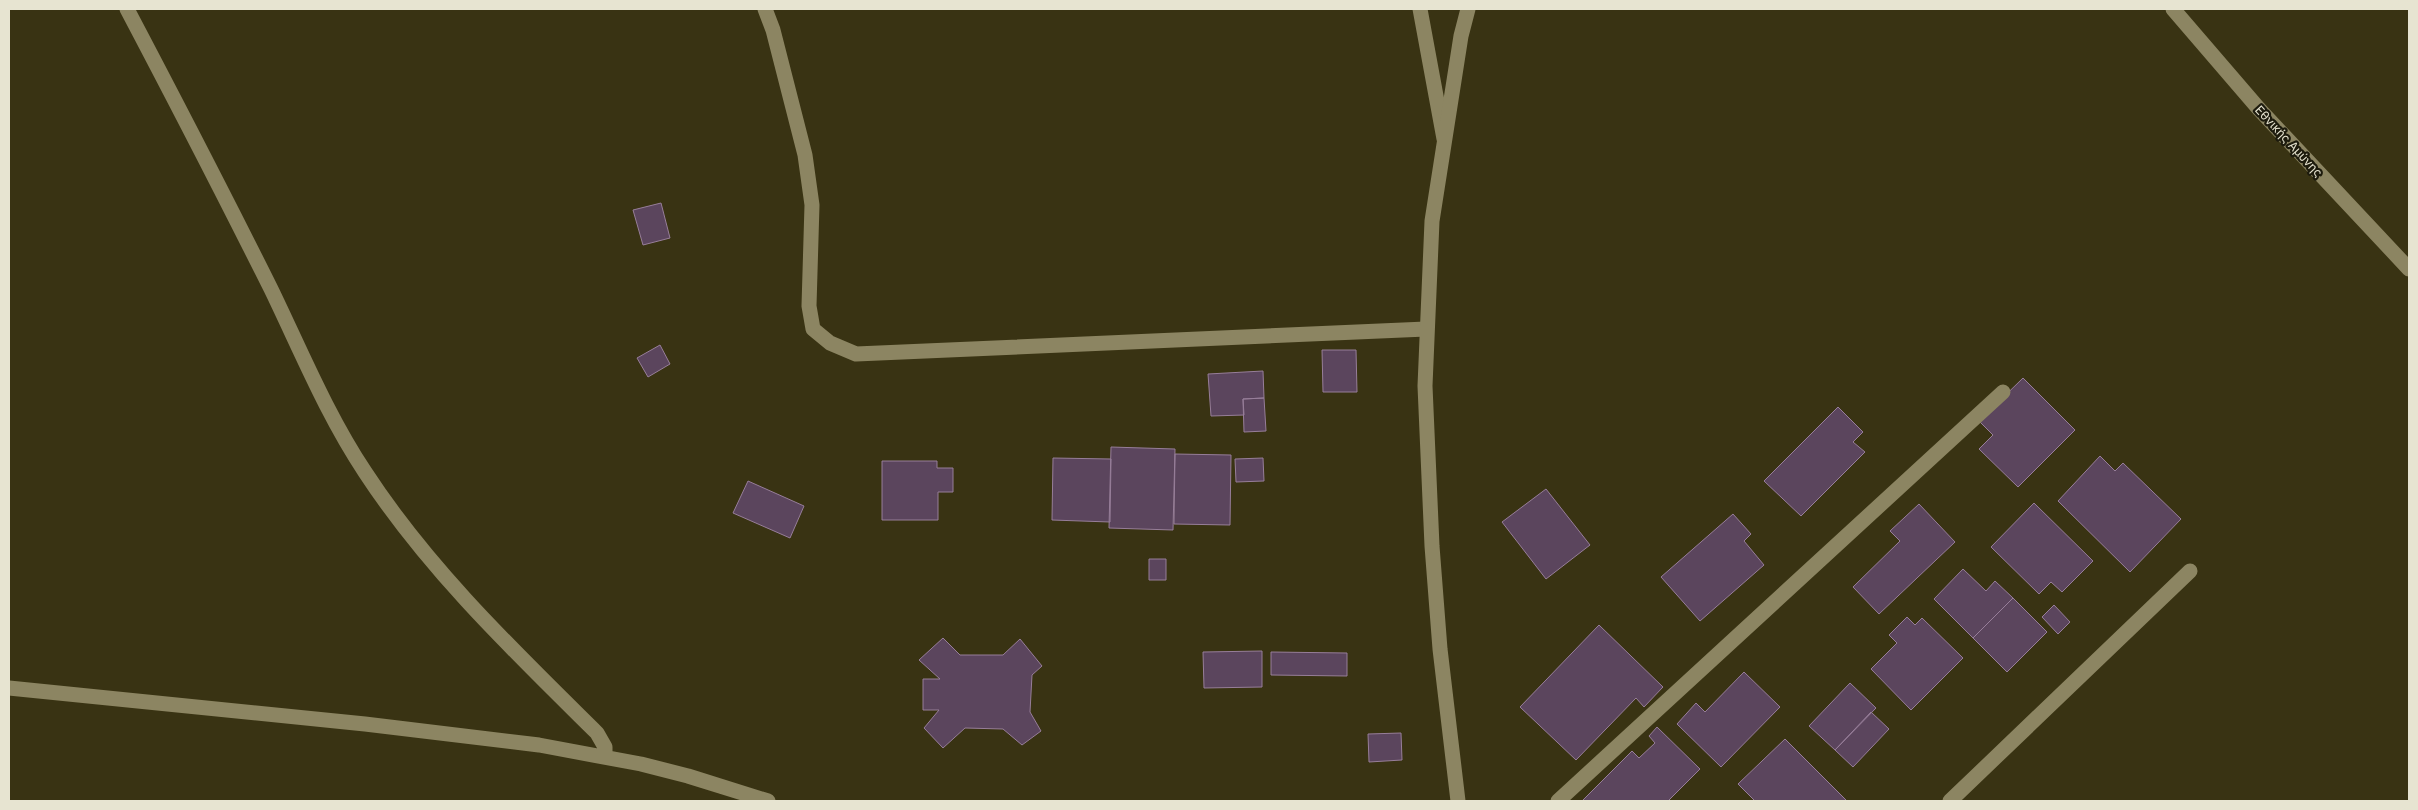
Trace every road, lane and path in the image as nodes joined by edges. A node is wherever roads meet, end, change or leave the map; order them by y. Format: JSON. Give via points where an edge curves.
{"nodes":[{"id":1,"x":127,"y":9,"type":"edge"},
{"id":2,"x":765,"y":9,"type":"edge"},
{"id":3,"x":1420,"y":9,"type":"edge"},
{"id":4,"x":1468,"y":9,"type":"edge"},
{"id":5,"x":2173,"y":9,"type":"edge"},
{"id":6,"x":1444,"y":139,"type":"junction"},
{"id":7,"x":2409,"y":269,"type":"edge"},
{"id":8,"x":1426,"y":329,"type":"junction"},
{"id":9,"x":2002,"y":392,"type":"dead end"},
{"id":10,"x":2190,"y":571,"type":"dead end"},
{"id":11,"x":9,"y":688,"type":"edge"},
{"id":12,"x":605,"y":755,"type":"junction"},
{"id":13,"x":768,"y":801,"type":"edge"},
{"id":14,"x":1458,"y":801,"type":"edge"},
{"id":15,"x":1558,"y":801,"type":"edge"},
{"id":16,"x":1950,"y":801,"type":"edge"}],
"edges":[{"from":1,"to":12,"type":"street","via":[[333,417],[364,472],[440,570],[517,654],[597,733],[605,747]]},
{"from":2,"to":8,"type":"street","via":[[805,155],[812,205],[809,306],[813,329],[830,344],[856,354]]},
{"from":3,"to":6,"type":"street"},
{"from":4,"to":6,"type":"street"},
{"from":5,"to":7,"type":"street","name":"Εθνικής Αμύνης","via":[[2276,128]]},
{"from":6,"to":8,"type":"street","via":[[1432,220]]},
{"from":8,"to":14,"type":"street","via":[[1425,386],[1432,546]]},
{"from":9,"to":15,"type":"street"},
{"from":10,"to":16,"type":"street"},
{"from":11,"to":12,"type":"street","via":[[365,724]]},
{"from":12,"to":13,"type":"street"}]}
